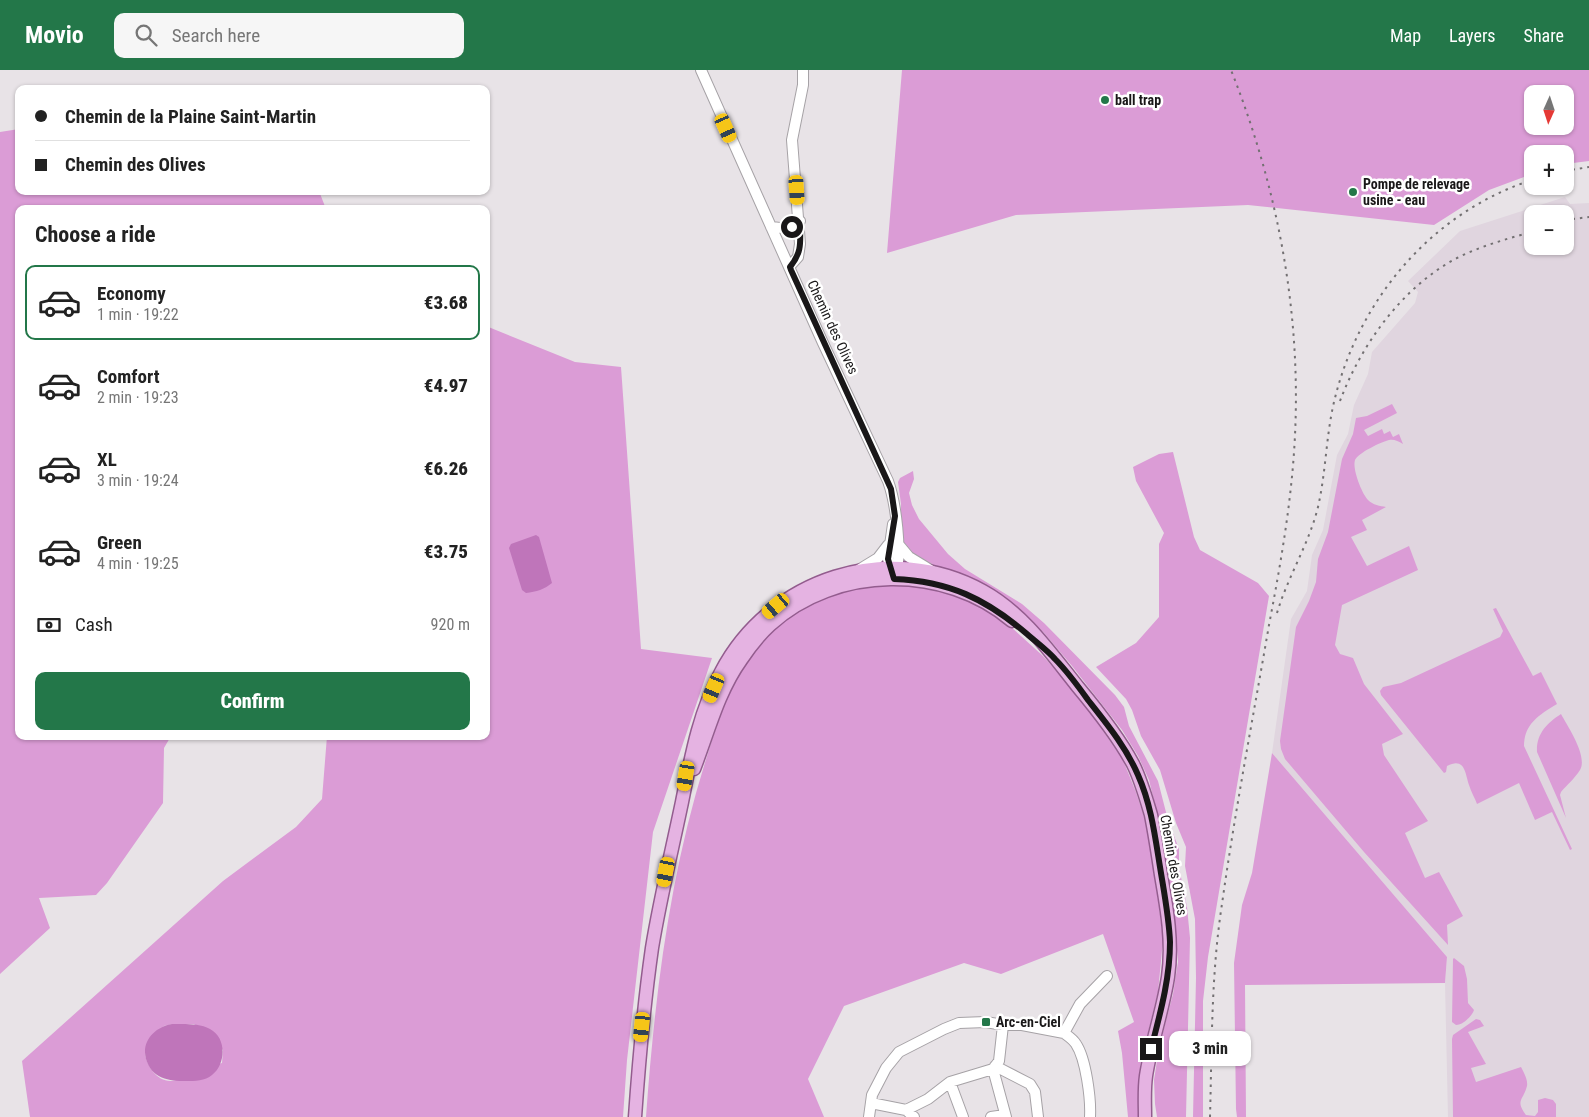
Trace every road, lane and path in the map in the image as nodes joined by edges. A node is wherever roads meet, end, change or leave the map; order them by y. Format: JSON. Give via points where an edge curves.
{"nodes":[{"id":1,"x":700,"y":70,"type":"edge"},
{"id":2,"x":803,"y":70,"type":"edge"},
{"id":3,"x":800,"y":222,"type":"junction"},
{"id":4,"x":771,"y":228,"type":"junction"},
{"id":5,"x":790,"y":267,"type":"junction"},
{"id":6,"x":894,"y":543,"type":"junction"},
{"id":7,"x":856,"y":571,"type":"junction"},
{"id":8,"x":894,"y":571,"type":"junction"},
{"id":9,"x":933,"y":572,"type":"junction"},
{"id":10,"x":1056,"y":659,"type":"junction"},
{"id":11,"x":681,"y":802,"type":"junction"},
{"id":12,"x":1107,"y":976,"type":"dead end"},
{"id":13,"x":1003,"y":1025,"type":"junction"},
{"id":14,"x":1064,"y":1033,"type":"junction"},
{"id":15,"x":994,"y":1067,"type":"junction"},
{"id":16,"x":950,"y":1082,"type":"junction"},
{"id":17,"x":871,"y":1102,"type":"junction"},
{"id":18,"x":1145,"y":1102,"type":"junction"},
{"id":19,"x":906,"y":1110,"type":"junction"},
{"id":20,"x":1006,"y":1116,"type":"edge"},
{"id":21,"x":635,"y":1117,"type":"edge"},
{"id":22,"x":869,"y":1117,"type":"edge"},
{"id":23,"x":914,"y":1117,"type":"edge"},
{"id":24,"x":963,"y":1117,"type":"edge"},
{"id":25,"x":991,"y":1117,"type":"edge"},
{"id":26,"x":1038,"y":1117,"type":"edge"},
{"id":27,"x":1090,"y":1117,"type":"edge"},
{"id":28,"x":1145,"y":1117,"type":"edge"},
{"id":29,"x":1149,"y":1117,"type":"edge"}],
"edges":[{"from":1,"to":4,"type":"street","name":"Chemin des Olives"},
{"from":2,"to":3,"type":"street","via":[[792,140]]},
{"from":3,"to":4,"type":"street","via":[[792,227]]},
{"from":3,"to":5,"type":"street","via":[[798,257]]},
{"from":4,"to":5,"type":"street","name":"Chemin des Olives"},
{"from":5,"to":6,"type":"street","name":"Chemin des Olives","via":[[888,481],[895,516]]},
{"from":6,"to":7,"type":"street","via":[[878,558]]},
{"from":6,"to":8,"type":"street","name":"Chemin des Olives","via":[[888,559]]},
{"from":6,"to":9,"type":"street","name":"Chemin des Olives"},
{"from":7,"to":8,"type":"main road"},
{"from":7,"to":11,"type":"main road","via":[[834,576],[792,595],[762,617],[734,650],[720,672],[704,713]]},
{"from":8,"to":9,"type":"main road","name":"Chemin des Olives"},
{"from":8,"to":10,"type":"main road","name":"Chemin des Olives","via":[[968,594],[1010,619]]},
{"from":8,"to":11,"type":"main road","via":[[828,590],[770,625],[740,661],[729,680]]},
{"from":9,"to":10,"type":"main road","name":"Chemin des Olives","via":[[982,590],[1017,614]]},
{"from":10,"to":18,"type":"main road","name":"Chemin des Olives","via":[[1108,724],[1132,762],[1146,796],[1152,823],[1167,912],[1170,955],[1166,989],[1148,1064]]},
{"from":11,"to":21,"type":"main road","via":[[652,947]]},
{"from":12,"to":14,"type":"street","via":[[1080,1004]]},
{"from":13,"to":14,"type":"street"},
{"from":13,"to":15,"type":"street","via":[[999,1061]]},
{"from":13,"to":17,"type":"street","via":[[959,1023],[899,1052],[886,1068]]},
{"from":14,"to":27,"type":"street","via":[[1075,1042],[1082,1057]]},
{"from":15,"to":16,"type":"street"},
{"from":15,"to":20,"type":"street"},
{"from":15,"to":26,"type":"street","via":[[1030,1084],[1035,1092]]},
{"from":16,"to":19,"type":"street","via":[[928,1099]]},
{"from":16,"to":24,"type":"street"},
{"from":17,"to":19,"type":"street"},
{"from":17,"to":22,"type":"street"},
{"from":18,"to":28,"type":"main road","name":"Chemin des Olives"},
{"from":18,"to":29,"type":"main road","name":"Chemin des Olives"},
{"from":19,"to":23,"type":"street"},
{"from":20,"to":25,"type":"street"}]}
